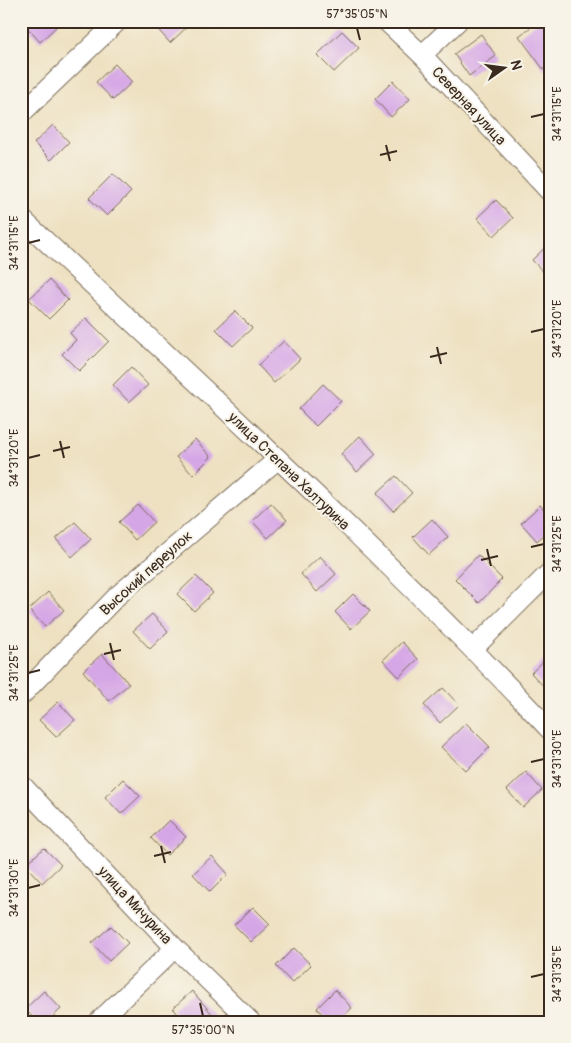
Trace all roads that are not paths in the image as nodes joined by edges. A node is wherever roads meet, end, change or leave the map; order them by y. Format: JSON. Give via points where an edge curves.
{"nodes":[{"id":1,"x":386,"y":21,"type":"edge"},
{"id":2,"x":458,"y":21,"type":"edge"},
{"id":3,"x":113,"y":23,"type":"edge"},
{"id":4,"x":422,"y":55,"type":"junction"},
{"id":5,"x":21,"y":114,"type":"edge"},
{"id":6,"x":550,"y":192,"type":"edge"},
{"id":7,"x":21,"y":218,"type":"edge"},
{"id":8,"x":278,"y":459,"type":"junction"},
{"id":9,"x":550,"y":572,"type":"edge"},
{"id":10,"x":473,"y":649,"type":"junction"},
{"id":11,"x":21,"y":696,"type":"edge"},
{"id":12,"x":550,"y":730,"type":"edge"},
{"id":13,"x":21,"y":784,"type":"edge"},
{"id":14,"x":175,"y":948,"type":"junction"},
{"id":15,"x":98,"y":1022,"type":"edge"},
{"id":16,"x":251,"y":1022,"type":"edge"}],
"edges":[{"from":1,"to":4,"type":"street","name":"Северная улица"},
{"from":2,"to":4,"type":"street"},
{"from":3,"to":5,"type":"street"},
{"from":4,"to":6,"type":"street","name":"Северная улица"},
{"from":7,"to":8,"type":"street","name":"улица Степана Халтурина"},
{"from":8,"to":10,"type":"street","name":"улица Степана Халтурина"},
{"from":8,"to":11,"type":"street","name":"Высокий переулок","via":[[116,596]]},
{"from":9,"to":10,"type":"street"},
{"from":10,"to":12,"type":"street","name":"улица Степана Халтурина"},
{"from":13,"to":14,"type":"street","name":"улица Мичурина"},
{"from":14,"to":15,"type":"street"},
{"from":14,"to":16,"type":"street","name":"улица Мичурина"}]}
